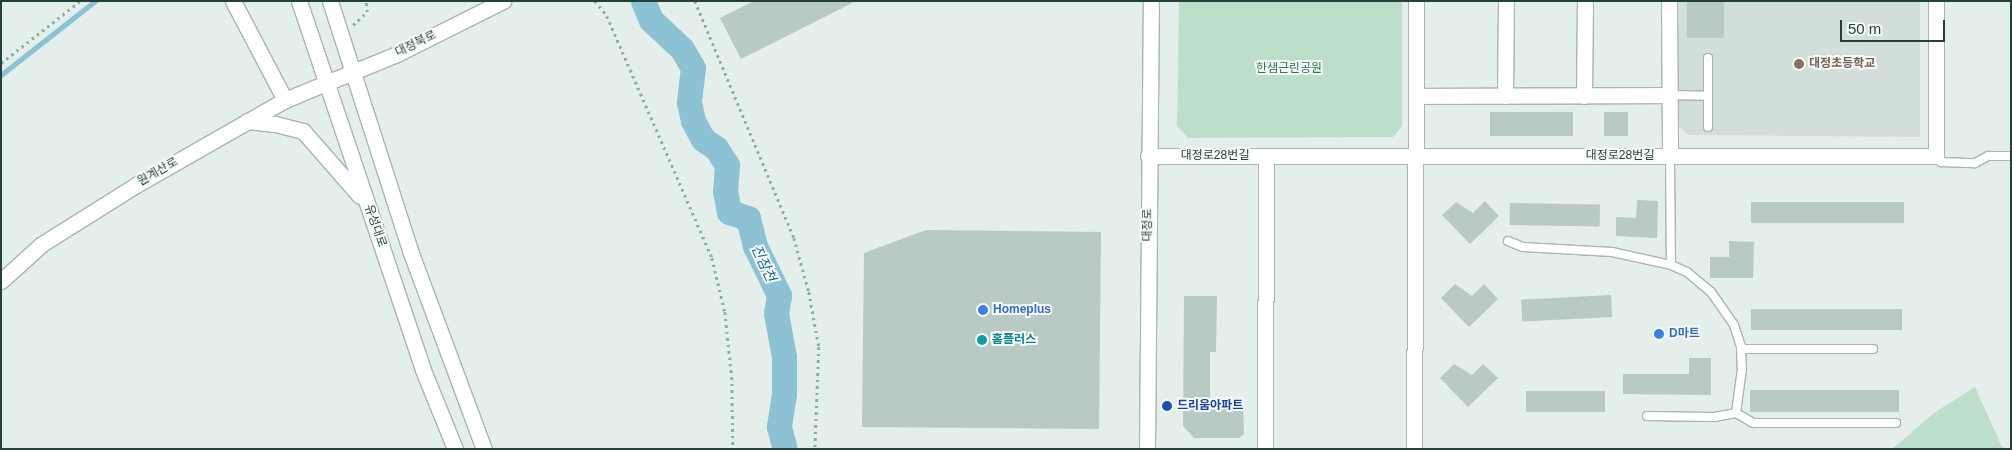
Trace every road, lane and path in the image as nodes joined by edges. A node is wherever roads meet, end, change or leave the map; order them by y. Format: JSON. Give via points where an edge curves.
{"nodes":[{"id":1,"x":80,"y":1,"type":"edge"},
{"id":2,"x":233,"y":1,"type":"edge"},
{"id":3,"x":299,"y":1,"type":"edge"},
{"id":4,"x":330,"y":1,"type":"edge"},
{"id":5,"x":366,"y":1,"type":"edge"},
{"id":6,"x":503,"y":1,"type":"edge"},
{"id":7,"x":595,"y":1,"type":"edge"},
{"id":8,"x":696,"y":1,"type":"edge"},
{"id":9,"x":1150,"y":1,"type":"edge"},
{"id":10,"x":1416,"y":1,"type":"edge"},
{"id":11,"x":1506,"y":1,"type":"edge"},
{"id":12,"x":1585,"y":1,"type":"edge"},
{"id":13,"x":1669,"y":1,"type":"edge"},
{"id":14,"x":1936,"y":1,"type":"edge"},
{"id":15,"x":354,"y":24,"type":"dead end"},
{"id":16,"x":1708,"y":58,"type":"dead end"},
{"id":17,"x":1,"y":63,"type":"edge"},
{"id":18,"x":355,"y":73,"type":"junction"},
{"id":19,"x":326,"y":83,"type":"junction"},
{"id":20,"x":1416,"y":96,"type":"junction"},
{"id":21,"x":1505,"y":96,"type":"junction"},
{"id":22,"x":1584,"y":96,"type":"junction"},
{"id":23,"x":1669,"y":96,"type":"junction"},
{"id":24,"x":1708,"y":96,"type":"junction"},
{"id":25,"x":284,"y":100,"type":"junction"},
{"id":26,"x":247,"y":121,"type":"junction"},
{"id":27,"x":1708,"y":127,"type":"dead end"},
{"id":28,"x":1148,"y":156,"type":"junction"},
{"id":29,"x":1266,"y":156,"type":"junction"},
{"id":30,"x":1416,"y":156,"type":"junction"},
{"id":31,"x":1670,"y":156,"type":"junction"},
{"id":32,"x":1936,"y":156,"type":"junction"},
{"id":33,"x":2011,"y":156,"type":"edge"},
{"id":34,"x":370,"y":209,"type":"junction"},
{"id":35,"x":1508,"y":241,"type":"dead end"},
{"id":36,"x":1671,"y":266,"type":"junction"},
{"id":37,"x":1,"y":281,"type":"edge"},
{"id":38,"x":1873,"y":349,"type":"dead end"},
{"id":39,"x":1741,"y":350,"type":"junction"},
{"id":40,"x":1736,"y":414,"type":"junction"},
{"id":41,"x":1648,"y":416,"type":"dead end"},
{"id":42,"x":1896,"y":423,"type":"dead end"},
{"id":43,"x":454,"y":449,"type":"edge"},
{"id":44,"x":484,"y":449,"type":"edge"},
{"id":45,"x":733,"y":449,"type":"edge"},
{"id":46,"x":815,"y":449,"type":"edge"},
{"id":47,"x":1147,"y":449,"type":"edge"},
{"id":48,"x":1265,"y":449,"type":"edge"},
{"id":49,"x":1414,"y":449,"type":"edge"}],
"edges":[{"from":1,"to":17,"type":"path"},
{"from":2,"to":25,"type":"street"},
{"from":3,"to":19,"type":"street","name":"유성대로"},
{"from":4,"to":18,"type":"street","name":"유성대로"},
{"from":5,"to":15,"type":"path","via":[[366,12]]},
{"from":6,"to":18,"type":"street","name":"대정북로"},
{"from":7,"to":45,"type":"path","via":[[607,16],[712,258],[725,312],[732,377]]},
{"from":8,"to":46,"type":"path","via":[[794,238],[809,292],[819,347]]},
{"from":9,"to":28,"type":"street","name":"대정로"},
{"from":10,"to":20,"type":"street"},
{"from":11,"to":21,"type":"street"},
{"from":12,"to":22,"type":"street"},
{"from":13,"to":23,"type":"street"},
{"from":14,"to":32,"type":"street"},
{"from":16,"to":24,"type":"lane"},
{"from":18,"to":19,"type":"street","name":"대정북로"},
{"from":18,"to":44,"type":"street","name":"유성대로","via":[[410,253]]},
{"from":19,"to":25,"type":"street","name":"원계산로"},
{"from":19,"to":34,"type":"street","name":"유성대로"},
{"from":20,"to":21,"type":"street"},
{"from":20,"to":30,"type":"street"},
{"from":21,"to":22,"type":"street"},
{"from":22,"to":23,"type":"street"},
{"from":23,"to":24,"type":"lane"},
{"from":23,"to":31,"type":"street"},
{"from":24,"to":27,"type":"lane"},
{"from":25,"to":26,"type":"street","name":"원계산로"},
{"from":26,"to":34,"type":"street","via":[[276,124],[303,132],[351,182]]},
{"from":26,"to":37,"type":"street","name":"원계산로","via":[[42,244]]},
{"from":28,"to":29,"type":"street","name":"대정로28번길"},
{"from":28,"to":47,"type":"street","name":"대정로"},
{"from":29,"to":30,"type":"street","name":"대정로28번길"},
{"from":29,"to":48,"type":"street"},
{"from":30,"to":31,"type":"street","name":"대정로28번길"},
{"from":30,"to":49,"type":"street"},
{"from":31,"to":32,"type":"street","name":"대정로28번길"},
{"from":31,"to":36,"type":"lane"},
{"from":32,"to":33,"type":"lane","via":[[1941,162],[1975,163],[1988,156]]},
{"from":34,"to":43,"type":"street","name":"유성대로","via":[[423,370]]},
{"from":35,"to":36,"type":"lane","via":[[1523,248],[1612,252]]},
{"from":36,"to":39,"type":"lane","via":[[1698,280],[1724,308],[1734,325]]},
{"from":38,"to":39,"type":"lane"},
{"from":39,"to":40,"type":"lane"},
{"from":40,"to":41,"type":"lane"},
{"from":40,"to":42,"type":"lane","via":[[1753,424]]}]}
